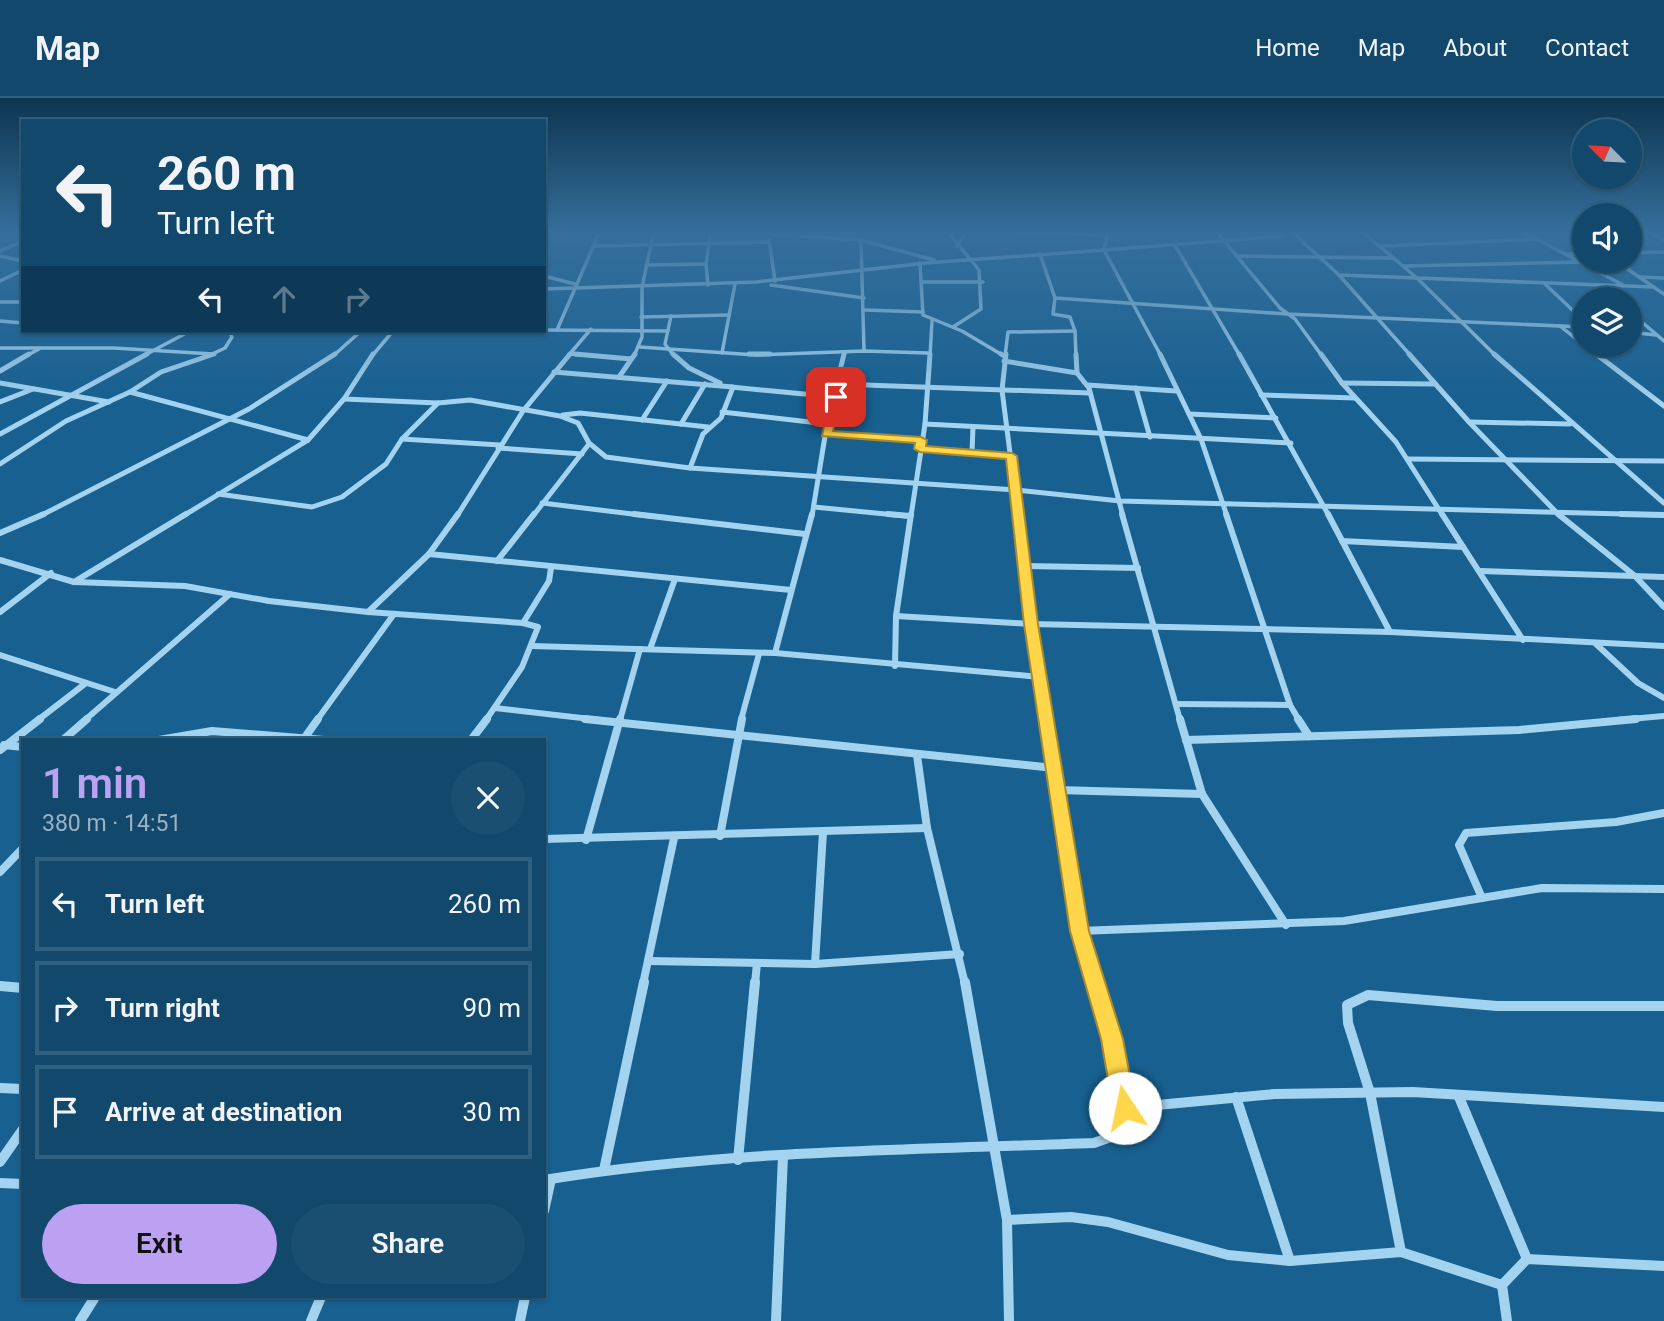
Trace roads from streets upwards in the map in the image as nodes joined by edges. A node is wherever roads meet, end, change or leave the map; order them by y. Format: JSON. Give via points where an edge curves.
{"nodes":[{"id":1,"x":573,"y":288,"type":"edge"},
{"id":2,"x":642,"y":288,"type":"edge"},
{"id":3,"x":734,"y":288,"type":"edge"},
{"id":4,"x":797,"y":288,"type":"edge"},
{"id":5,"x":864,"y":288,"type":"edge"},
{"id":6,"x":921,"y":288,"type":"edge"},
{"id":7,"x":983,"y":288,"type":"edge"},
{"id":8,"x":1052,"y":288,"type":"edge"},
{"id":9,"x":1126,"y":288,"type":"edge"},
{"id":10,"x":1200,"y":288,"type":"edge"},
{"id":11,"x":1264,"y":288,"type":"edge"},
{"id":12,"x":1351,"y":288,"type":"edge"},
{"id":13,"x":1427,"y":288,"type":"edge"},
{"id":14,"x":1550,"y":288,"type":"edge"},
{"id":15,"x":864,"y":298,"type":"junction"},
{"id":16,"x":1055,"y":298,"type":"junction"},
{"id":17,"x":21,"y":302,"type":"edge"},
{"id":18,"x":0,"y":303,"type":"edge"},
{"id":19,"x":1136,"y":304,"type":"junction"},
{"id":20,"x":1212,"y":309,"type":"junction"},
{"id":21,"x":1572,"y":309,"type":"edge"},
{"id":22,"x":864,"y":310,"type":"junction"},
{"id":23,"x":923,"y":312,"type":"junction"},
{"id":24,"x":1287,"y":314,"type":"junction"},
{"id":25,"x":729,"y":315,"type":"junction"},
{"id":26,"x":671,"y":316,"type":"junction"},
{"id":27,"x":641,"y":317,"type":"junction"},
{"id":28,"x":1378,"y":317,"type":"junction"},
{"id":29,"x":1459,"y":320,"type":"junction"},
{"id":30,"x":0,"y":321,"type":"edge"},
{"id":31,"x":932,"y":321,"type":"junction"},
{"id":32,"x":1642,"y":322,"type":"edge"},
{"id":33,"x":21,"y":323,"type":"edge"},
{"id":34,"x":1559,"y":326,"type":"junction"},
{"id":35,"x":953,"y":327,"type":"junction"},
{"id":36,"x":1572,"y":327,"type":"edge"},
{"id":37,"x":591,"y":329,"type":"junction"},
{"id":38,"x":546,"y":330,"type":"edge"},
{"id":39,"x":557,"y":330,"type":"junction"},
{"id":40,"x":640,"y":331,"type":"junction"},
{"id":41,"x":668,"y":331,"type":"junction"},
{"id":42,"x":1075,"y":331,"type":"junction"},
{"id":43,"x":186,"y":333,"type":"edge"},
{"id":44,"x":230,"y":333,"type":"edge"},
{"id":45,"x":359,"y":333,"type":"edge"},
{"id":46,"x":391,"y":333,"type":"edge"},
{"id":47,"x":1642,"y":333,"type":"edge"},
{"id":48,"x":1657,"y":335,"type":"junction"},
{"id":49,"x":1572,"y":336,"type":"edge"},
{"id":50,"x":1664,"y":336,"type":"edge"},
{"id":51,"x":1664,"y":341,"type":"edge"},
{"id":52,"x":640,"y":347,"type":"junction"},
{"id":53,"x":0,"y":348,"type":"edge"},
{"id":54,"x":41,"y":348,"type":"junction"},
{"id":55,"x":668,"y":349,"type":"junction"},
{"id":56,"x":155,"y":351,"type":"junction"},
{"id":57,"x":864,"y":351,"type":"junction"},
{"id":58,"x":845,"y":352,"type":"junction"},
{"id":59,"x":722,"y":353,"type":"junction"},
{"id":60,"x":928,"y":353,"type":"junction"},
{"id":61,"x":215,"y":354,"type":"junction"},
{"id":62,"x":569,"y":355,"type":"junction"},
{"id":63,"x":1600,"y":357,"type":"edge"},
{"id":64,"x":1004,"y":358,"type":"junction"},
{"id":65,"x":631,"y":359,"type":"junction"},
{"id":66,"x":0,"y":371,"type":"edge"},
{"id":67,"x":554,"y":372,"type":"junction"},
{"id":68,"x":1077,"y":373,"type":"junction"},
{"id":69,"x":619,"y":377,"type":"junction"},
{"id":70,"x":667,"y":380,"type":"junction"},
{"id":71,"x":0,"y":383,"type":"edge"},
{"id":72,"x":1342,"y":383,"type":"junction"},
{"id":73,"x":705,"y":384,"type":"junction"},
{"id":74,"x":838,"y":384,"type":"junction"},
{"id":75,"x":1434,"y":384,"type":"junction"},
{"id":76,"x":1088,"y":385,"type":"junction"},
{"id":77,"x":925,"y":386,"type":"junction"},
{"id":78,"x":733,"y":387,"type":"junction"},
{"id":79,"x":1136,"y":388,"type":"junction"},
{"id":80,"x":34,"y":389,"type":"junction"},
{"id":81,"x":1002,"y":390,"type":"junction"},
{"id":82,"x":1175,"y":391,"type":"junction"},
{"id":83,"x":130,"y":392,"type":"junction"},
{"id":84,"x":1090,"y":393,"type":"junction"},
{"id":85,"x":1261,"y":394,"type":"junction"},
{"id":86,"x":73,"y":396,"type":"junction"},
{"id":87,"x":836,"y":397,"type":"junction"},
{"id":88,"x":1355,"y":398,"type":"junction"},
{"id":89,"x":344,"y":399,"type":"junction"},
{"id":90,"x":0,"y":402,"type":"edge"},
{"id":91,"x":110,"y":402,"type":"junction"},
{"id":92,"x":438,"y":403,"type":"junction"},
{"id":93,"x":1664,"y":406,"type":"edge"},
{"id":94,"x":523,"y":411,"type":"junction"},
{"id":95,"x":722,"y":412,"type":"junction"},
{"id":96,"x":1189,"y":414,"type":"junction"},
{"id":97,"x":560,"y":416,"type":"junction"},
{"id":98,"x":1276,"y":418,"type":"junction"},
{"id":99,"x":231,"y":419,"type":"junction"},
{"id":100,"x":642,"y":420,"type":"junction"},
{"id":101,"x":1469,"y":422,"type":"junction"},
{"id":102,"x":681,"y":424,"type":"junction"},
{"id":103,"x":827,"y":424,"type":"junction"},
{"id":104,"x":925,"y":424,"type":"junction"},
{"id":105,"x":1571,"y":424,"type":"junction"},
{"id":106,"x":708,"y":426,"type":"junction"},
{"id":107,"x":973,"y":427,"type":"junction"},
{"id":108,"x":1009,"y":429,"type":"junction"},
{"id":109,"x":0,"y":434,"type":"edge"},
{"id":110,"x":826,"y":434,"type":"junction"},
{"id":111,"x":1102,"y":434,"type":"junction"},
{"id":112,"x":1150,"y":437,"type":"junction"},
{"id":113,"x":402,"y":439,"type":"junction"},
{"id":114,"x":1201,"y":439,"type":"junction"},
{"id":115,"x":308,"y":440,"type":"junction"},
{"id":116,"x":921,"y":440,"type":"junction"},
{"id":117,"x":1290,"y":443,"type":"junction"},
{"id":118,"x":589,"y":444,"type":"junction"},
{"id":119,"x":499,"y":447,"type":"junction"},
{"id":120,"x":920,"y":449,"type":"junction"},
{"id":121,"x":972,"y":452,"type":"junction"},
{"id":122,"x":582,"y":454,"type":"junction"},
{"id":123,"x":1012,"y":456,"type":"junction"},
{"id":124,"x":1408,"y":458,"type":"junction"},
{"id":125,"x":1506,"y":460,"type":"junction"},
{"id":126,"x":1613,"y":461,"type":"junction"},
{"id":127,"x":1664,"y":461,"type":"edge"},
{"id":128,"x":0,"y":464,"type":"edge"},
{"id":129,"x":690,"y":468,"type":"junction"},
{"id":130,"x":818,"y":477,"type":"junction"},
{"id":131,"x":915,"y":484,"type":"junction"},
{"id":132,"x":1016,"y":490,"type":"junction"},
{"id":133,"x":217,"y":494,"type":"junction"},
{"id":134,"x":1120,"y":501,"type":"junction"},
{"id":135,"x":542,"y":503,"type":"junction"},
{"id":136,"x":1664,"y":503,"type":"edge"},
{"id":137,"x":1221,"y":505,"type":"junction"},
{"id":138,"x":1323,"y":505,"type":"junction"},
{"id":139,"x":814,"y":507,"type":"junction"},
{"id":140,"x":1439,"y":510,"type":"junction"},
{"id":141,"x":1558,"y":513,"type":"junction"},
{"id":142,"x":1664,"y":515,"type":"edge"},
{"id":143,"x":910,"y":516,"type":"junction"},
{"id":144,"x":0,"y":533,"type":"edge"},
{"id":145,"x":805,"y":534,"type":"junction"},
{"id":146,"x":1342,"y":541,"type":"junction"},
{"id":147,"x":1463,"y":547,"type":"junction"},
{"id":148,"x":429,"y":554,"type":"junction"},
{"id":149,"x":0,"y":560,"type":"edge"},
{"id":150,"x":497,"y":561,"type":"junction"},
{"id":151,"x":1025,"y":566,"type":"junction"},
{"id":152,"x":551,"y":568,"type":"junction"},
{"id":153,"x":1138,"y":568,"type":"junction"},
{"id":154,"x":1480,"y":571,"type":"junction"},
{"id":155,"x":51,"y":573,"type":"junction"},
{"id":156,"x":1635,"y":576,"type":"junction"},
{"id":157,"x":1664,"y":577,"type":"edge"},
{"id":158,"x":675,"y":579,"type":"junction"},
{"id":159,"x":74,"y":582,"type":"junction"},
{"id":160,"x":791,"y":590,"type":"junction"},
{"id":161,"x":230,"y":594,"type":"junction"},
{"id":162,"x":1664,"y":607,"type":"edge"},
{"id":163,"x":0,"y":612,"type":"edge"},
{"id":164,"x":368,"y":612,"type":"junction"},
{"id":165,"x":394,"y":614,"type":"junction"},
{"id":166,"x":896,"y":616,"type":"junction"},
{"id":167,"x":523,"y":623,"type":"junction"},
{"id":168,"x":1031,"y":624,"type":"junction"},
{"id":169,"x":1152,"y":625,"type":"junction"},
{"id":170,"x":1265,"y":628,"type":"junction"},
{"id":171,"x":1390,"y":632,"type":"junction"},
{"id":172,"x":1523,"y":640,"type":"junction"},
{"id":173,"x":1596,"y":644,"type":"junction"},
{"id":174,"x":533,"y":646,"type":"junction"},
{"id":175,"x":1664,"y":646,"type":"edge"},
{"id":176,"x":640,"y":649,"type":"junction"},
{"id":177,"x":650,"y":649,"type":"junction"},
{"id":178,"x":775,"y":653,"type":"junction"},
{"id":179,"x":759,"y":654,"type":"junction"},
{"id":180,"x":0,"y":655,"type":"edge"},
{"id":181,"x":895,"y":666,"type":"junction"},
{"id":182,"x":1040,"y":677,"type":"junction"},
{"id":183,"x":86,"y":683,"type":"junction"},
{"id":184,"x":115,"y":692,"type":"junction"},
{"id":185,"x":1664,"y":698,"type":"edge"},
{"id":186,"x":1175,"y":704,"type":"junction"},
{"id":187,"x":1290,"y":705,"type":"junction"},
{"id":188,"x":495,"y":708,"type":"junction"},
{"id":189,"x":1664,"y":716,"type":"edge"},
{"id":190,"x":620,"y":723,"type":"junction"},
{"id":191,"x":1309,"y":736,"type":"junction"},
{"id":192,"x":737,"y":737,"type":"junction"},
{"id":193,"x":64,"y":738,"type":"edge"},
{"id":194,"x":164,"y":738,"type":"edge"},
{"id":195,"x":285,"y":738,"type":"edge"},
{"id":196,"x":304,"y":738,"type":"edge"},
{"id":197,"x":472,"y":738,"type":"edge"},
{"id":198,"x":1186,"y":740,"type":"junction"},
{"id":199,"x":2,"y":746,"type":"edge"},
{"id":200,"x":21,"y":747,"type":"edge"},
{"id":201,"x":917,"y":755,"type":"junction"},
{"id":202,"x":1054,"y":768,"type":"junction"},
{"id":203,"x":1057,"y":790,"type":"junction"},
{"id":204,"x":1202,"y":794,"type":"junction"},
{"id":205,"x":1664,"y":813,"type":"edge"},
{"id":206,"x":928,"y":828,"type":"junction"},
{"id":207,"x":823,"y":832,"type":"junction"},
{"id":208,"x":720,"y":836,"type":"junction"},
{"id":209,"x":674,"y":838,"type":"junction"},
{"id":210,"x":546,"y":839,"type":"edge"},
{"id":211,"x":586,"y":840,"type":"junction"},
{"id":212,"x":21,"y":850,"type":"edge"},
{"id":213,"x":0,"y":872,"type":"edge"},
{"id":214,"x":1664,"y":889,"type":"edge"},
{"id":215,"x":1482,"y":898,"type":"junction"},
{"id":216,"x":1286,"y":925,"type":"junction"},
{"id":217,"x":1079,"y":931,"type":"junction"},
{"id":218,"x":960,"y":954,"type":"junction"},
{"id":219,"x":648,"y":961,"type":"junction"},
{"id":220,"x":757,"y":963,"type":"junction"},
{"id":221,"x":814,"y":964,"type":"junction"},
{"id":222,"x":0,"y":986,"type":"edge"},
{"id":223,"x":21,"y":988,"type":"edge"},
{"id":224,"x":1664,"y":1006,"type":"edge"},
{"id":225,"x":0,"y":1088,"type":"edge"},
{"id":226,"x":21,"y":1089,"type":"edge"},
{"id":227,"x":1370,"y":1093,"type":"junction"},
{"id":228,"x":1236,"y":1097,"type":"junction"},
{"id":229,"x":1459,"y":1097,"type":"junction"},
{"id":230,"x":1664,"y":1107,"type":"edge"},
{"id":231,"x":1125,"y":1108,"type":"junction"},
{"id":232,"x":21,"y":1132,"type":"edge"},
{"id":233,"x":992,"y":1147,"type":"junction"},
{"id":234,"x":783,"y":1156,"type":"junction"},
{"id":235,"x":738,"y":1160,"type":"junction"},
{"id":236,"x":0,"y":1162,"type":"edge"},
{"id":237,"x":604,"y":1170,"type":"junction"},
{"id":238,"x":548,"y":1180,"type":"edge"},
{"id":239,"x":0,"y":1183,"type":"edge"},
{"id":240,"x":21,"y":1184,"type":"edge"},
{"id":241,"x":1007,"y":1220,"type":"junction"},
{"id":242,"x":1401,"y":1252,"type":"junction"},
{"id":243,"x":1527,"y":1259,"type":"junction"},
{"id":244,"x":1290,"y":1261,"type":"junction"},
{"id":245,"x":1664,"y":1266,"type":"edge"},
{"id":246,"x":1502,"y":1285,"type":"junction"},
{"id":247,"x":94,"y":1298,"type":"edge"},
{"id":248,"x":321,"y":1298,"type":"edge"},
{"id":249,"x":525,"y":1298,"type":"edge"},
{"id":250,"x":80,"y":1321,"type":"edge"},
{"id":251,"x":311,"y":1321,"type":"edge"},
{"id":252,"x":520,"y":1321,"type":"edge"},
{"id":253,"x":776,"y":1321,"type":"edge"},
{"id":254,"x":1009,"y":1321,"type":"edge"},
{"id":255,"x":1507,"y":1321,"type":"edge"}],
"edges":[{"from":1,"to":39,"type":"street"},
{"from":2,"to":27,"type":"street"},
{"from":3,"to":25,"type":"street"},
{"from":4,"to":15,"type":"street"},
{"from":5,"to":15,"type":"street"},
{"from":6,"to":23,"type":"street"},
{"from":7,"to":35,"type":"street","via":[[981,309]]},
{"from":8,"to":16,"type":"street"},
{"from":9,"to":19,"type":"street"},
{"from":10,"to":20,"type":"street"},
{"from":11,"to":24,"type":"street"},
{"from":12,"to":28,"type":"street"},
{"from":13,"to":29,"type":"street"},
{"from":14,"to":21,"type":"street"},
{"from":15,"to":22,"type":"street"},
{"from":16,"to":19,"type":"street"},
{"from":16,"to":42,"type":"street","via":[[1054,314],[1070,317]]},
{"from":17,"to":18,"type":"street"},
{"from":19,"to":20,"type":"street"},
{"from":19,"to":82,"type":"street"},
{"from":20,"to":24,"type":"street"},
{"from":20,"to":85,"type":"street"},
{"from":22,"to":23,"type":"street"},
{"from":22,"to":57,"type":"street"},
{"from":23,"to":31,"type":"street"},
{"from":24,"to":28,"type":"street"},
{"from":24,"to":72,"type":"street"},
{"from":25,"to":26,"type":"street"},
{"from":25,"to":59,"type":"street"},
{"from":26,"to":27,"type":"street"},
{"from":26,"to":41,"type":"street"},
{"from":27,"to":40,"type":"street"},
{"from":28,"to":29,"type":"street"},
{"from":28,"to":75,"type":"street"},
{"from":29,"to":34,"type":"street"},
{"from":29,"to":105,"type":"street"},
{"from":30,"to":33,"type":"street"},
{"from":31,"to":35,"type":"street"},
{"from":31,"to":60,"type":"street"},
{"from":32,"to":48,"type":"street"},
{"from":34,"to":36,"type":"street"},
{"from":34,"to":49,"type":"street"},
{"from":35,"to":64,"type":"street"},
{"from":37,"to":39,"type":"street"},
{"from":37,"to":40,"type":"street"},
{"from":37,"to":62,"type":"street"},
{"from":38,"to":39,"type":"street"},
{"from":40,"to":41,"type":"street"},
{"from":40,"to":52,"type":"street"},
{"from":41,"to":55,"type":"street"},
{"from":42,"to":64,"type":"street","via":[[1009,331]]},
{"from":42,"to":68,"type":"street"},
{"from":43,"to":56,"type":"street"},
{"from":44,"to":61,"type":"street","via":[[225,348]]},
{"from":45,"to":99,"type":"street","via":[[296,382]]},
{"from":46,"to":89,"type":"street"},
{"from":47,"to":48,"type":"street"},
{"from":48,"to":50,"type":"street"},
{"from":48,"to":51,"type":"street"},
{"from":52,"to":55,"type":"street"},
{"from":52,"to":65,"type":"street"},
{"from":53,"to":54,"type":"street"},
{"from":54,"to":56,"type":"street"},
{"from":54,"to":66,"type":"street"},
{"from":55,"to":59,"type":"street"},
{"from":55,"to":78,"type":"street","via":[[688,369]]},
{"from":56,"to":61,"type":"street"},
{"from":56,"to":86,"type":"street"},
{"from":57,"to":58,"type":"street"},
{"from":57,"to":60,"type":"street"},
{"from":58,"to":59,"type":"street"},
{"from":58,"to":74,"type":"street"},
{"from":60,"to":77,"type":"street"},
{"from":61,"to":83,"type":"street","via":[[171,368]]},
{"from":62,"to":65,"type":"street"},
{"from":62,"to":67,"type":"street"},
{"from":63,"to":93,"type":"street"},
{"from":64,"to":68,"type":"street"},
{"from":64,"to":81,"type":"street"},
{"from":65,"to":69,"type":"street"},
{"from":67,"to":69,"type":"street"},
{"from":67,"to":94,"type":"street"},
{"from":68,"to":76,"type":"street"},
{"from":69,"to":70,"type":"street"},
{"from":70,"to":73,"type":"street"},
{"from":70,"to":100,"type":"street"},
{"from":71,"to":80,"type":"street"},
{"from":72,"to":75,"type":"street"},
{"from":72,"to":88,"type":"street"},
{"from":73,"to":78,"type":"street"},
{"from":73,"to":102,"type":"street"},
{"from":74,"to":77,"type":"street"},
{"from":74,"to":87,"type":"street"},
{"from":75,"to":101,"type":"street"},
{"from":76,"to":79,"type":"street"},
{"from":76,"to":84,"type":"street"},
{"from":77,"to":81,"type":"street"},
{"from":77,"to":104,"type":"street"},
{"from":78,"to":87,"type":"street"},
{"from":78,"to":95,"type":"street"},
{"from":79,"to":82,"type":"street"},
{"from":79,"to":112,"type":"street"},
{"from":80,"to":86,"type":"street"},
{"from":80,"to":90,"type":"street"},
{"from":81,"to":84,"type":"street"},
{"from":81,"to":108,"type":"street"},
{"from":82,"to":96,"type":"street"},
{"from":83,"to":91,"type":"street"},
{"from":83,"to":99,"type":"street"},
{"from":84,"to":111,"type":"street"},
{"from":85,"to":88,"type":"street"},
{"from":85,"to":98,"type":"street"},
{"from":86,"to":91,"type":"street"},
{"from":86,"to":109,"type":"street"},
{"from":87,"to":103,"type":"street"},
{"from":88,"to":124,"type":"street"},
{"from":89,"to":92,"type":"street"},
{"from":89,"to":115,"type":"street"},
{"from":91,"to":128,"type":"street","via":[[65,421]]},
{"from":92,"to":94,"type":"street","via":[[470,400]]},
{"from":92,"to":113,"type":"street"},
{"from":94,"to":97,"type":"street"},
{"from":94,"to":119,"type":"street"},
{"from":95,"to":103,"type":"street"},
{"from":95,"to":106,"type":"street","via":[[721,418]]},
{"from":96,"to":98,"type":"street"},
{"from":96,"to":114,"type":"street"},
{"from":97,"to":100,"type":"street","via":[[580,413]]},
{"from":97,"to":118,"type":"street","via":[[578,423]]},
{"from":98,"to":117,"type":"street"},
{"from":99,"to":115,"type":"street"},
{"from":99,"to":144,"type":"street","via":[[65,505]]},
{"from":100,"to":102,"type":"street"},
{"from":101,"to":105,"type":"street"},
{"from":101,"to":125,"type":"street"},
{"from":102,"to":106,"type":"street"},
{"from":103,"to":110,"type":"street"},
{"from":104,"to":107,"type":"street"},
{"from":104,"to":116,"type":"street"},
{"from":105,"to":126,"type":"street"},
{"from":106,"to":129,"type":"street"},
{"from":107,"to":108,"type":"street"},
{"from":107,"to":121,"type":"street"},
{"from":108,"to":111,"type":"street"},
{"from":108,"to":123,"type":"street"},
{"from":110,"to":116,"type":"street"},
{"from":110,"to":130,"type":"street"},
{"from":111,"to":112,"type":"street"},
{"from":111,"to":134,"type":"street"},
{"from":112,"to":114,"type":"street"},
{"from":113,"to":119,"type":"street"},
{"from":113,"to":133,"type":"street","via":[[386,464],[369,478],[342,497],[312,507]]},
{"from":114,"to":117,"type":"street"},
{"from":114,"to":137,"type":"street"},
{"from":115,"to":133,"type":"street"},
{"from":116,"to":120,"type":"street"},
{"from":117,"to":138,"type":"street"},
{"from":118,"to":122,"type":"street"},
{"from":118,"to":129,"type":"street","via":[[606,457]]},
{"from":119,"to":122,"type":"street"},
{"from":119,"to":148,"type":"street"},
{"from":120,"to":121,"type":"street"},
{"from":120,"to":131,"type":"street"},
{"from":121,"to":123,"type":"street"},
{"from":122,"to":135,"type":"street"},
{"from":123,"to":132,"type":"street"},
{"from":124,"to":125,"type":"street"},
{"from":124,"to":140,"type":"street"},
{"from":125,"to":126,"type":"street"},
{"from":125,"to":141,"type":"street"},
{"from":126,"to":127,"type":"street"},
{"from":126,"to":136,"type":"street"},
{"from":129,"to":130,"type":"street"},
{"from":130,"to":131,"type":"street"},
{"from":130,"to":139,"type":"street"},
{"from":131,"to":132,"type":"street"},
{"from":131,"to":143,"type":"street"},
{"from":132,"to":134,"type":"street"},
{"from":132,"to":151,"type":"street"},
{"from":133,"to":159,"type":"street"},
{"from":134,"to":137,"type":"street"},
{"from":134,"to":153,"type":"street"},
{"from":135,"to":145,"type":"street"},
{"from":135,"to":150,"type":"street"},
{"from":137,"to":138,"type":"street"},
{"from":137,"to":170,"type":"street"},
{"from":138,"to":140,"type":"street"},
{"from":138,"to":146,"type":"street"},
{"from":139,"to":143,"type":"street"},
{"from":139,"to":145,"type":"street"},
{"from":140,"to":141,"type":"street"},
{"from":140,"to":147,"type":"street"},
{"from":141,"to":142,"type":"street"},
{"from":141,"to":156,"type":"street"},
{"from":143,"to":166,"type":"street"},
{"from":145,"to":160,"type":"street"},
{"from":146,"to":147,"type":"street"},
{"from":146,"to":171,"type":"street"},
{"from":147,"to":154,"type":"street"},
{"from":148,"to":150,"type":"street"},
{"from":148,"to":164,"type":"street"},
{"from":149,"to":155,"type":"street"},
{"from":150,"to":152,"type":"street"},
{"from":151,"to":153,"type":"street"},
{"from":151,"to":168,"type":"street"},
{"from":152,"to":158,"type":"street"},
{"from":152,"to":167,"type":"street","via":[[550,581]]},
{"from":153,"to":169,"type":"street"},
{"from":154,"to":156,"type":"street"},
{"from":154,"to":172,"type":"street"},
{"from":155,"to":159,"type":"street"},
{"from":155,"to":163,"type":"street"},
{"from":156,"to":157,"type":"street"},
{"from":156,"to":162,"type":"street"},
{"from":158,"to":160,"type":"street"},
{"from":158,"to":177,"type":"street"},
{"from":159,"to":161,"type":"street","via":[[147,583]]},
{"from":160,"to":178,"type":"street"},
{"from":161,"to":164,"type":"street"},
{"from":161,"to":184,"type":"street"},
{"from":164,"to":165,"type":"street"},
{"from":165,"to":167,"type":"street"},
{"from":165,"to":196,"type":"street"},
{"from":166,"to":168,"type":"street"},
{"from":166,"to":181,"type":"street"},
{"from":167,"to":174,"type":"street","via":[[538,627]]},
{"from":168,"to":169,"type":"street"},
{"from":168,"to":182,"type":"street"},
{"from":169,"to":170,"type":"street"},
{"from":169,"to":186,"type":"street"},
{"from":170,"to":171,"type":"street"},
{"from":170,"to":187,"type":"street"},
{"from":171,"to":172,"type":"street"},
{"from":172,"to":173,"type":"street"},
{"from":173,"to":175,"type":"street"},
{"from":173,"to":185,"type":"street","via":[[1638,683]]},
{"from":174,"to":176,"type":"street"},
{"from":174,"to":188,"type":"street"},
{"from":176,"to":177,"type":"street"},
{"from":176,"to":190,"type":"street"},
{"from":177,"to":179,"type":"street"},
{"from":178,"to":179,"type":"street"},
{"from":178,"to":181,"type":"street"},
{"from":179,"to":192,"type":"street"},
{"from":180,"to":183,"type":"street"},
{"from":181,"to":182,"type":"street"},
{"from":182,"to":202,"type":"street"},
{"from":183,"to":184,"type":"street"},
{"from":183,"to":199,"type":"street"},
{"from":184,"to":193,"type":"street"},
{"from":186,"to":187,"type":"street"},
{"from":186,"to":198,"type":"street"},
{"from":187,"to":191,"type":"street"},
{"from":188,"to":190,"type":"street"},
{"from":188,"to":197,"type":"street"},
{"from":189,"to":191,"type":"street","via":[[1520,730]]},
{"from":190,"to":192,"type":"street"},
{"from":190,"to":211,"type":"street"},
{"from":191,"to":198,"type":"street"},
{"from":192,"to":201,"type":"street"},
{"from":192,"to":208,"type":"street"},
{"from":194,"to":195,"type":"street","via":[[204,729]]},
{"from":198,"to":204,"type":"street"},
{"from":199,"to":200,"type":"street"},
{"from":201,"to":202,"type":"street"},
{"from":201,"to":206,"type":"street"},
{"from":202,"to":203,"type":"street"},
{"from":203,"to":204,"type":"street"},
{"from":203,"to":217,"type":"street"},
{"from":204,"to":216,"type":"street"},
{"from":205,"to":215,"type":"street","via":[[1616,822],[1466,833],[1459,845]]},
{"from":206,"to":207,"type":"street"},
{"from":206,"to":218,"type":"street"},
{"from":207,"to":208,"type":"street"},
{"from":207,"to":221,"type":"street"},
{"from":208,"to":209,"type":"street"},
{"from":209,"to":211,"type":"street"},
{"from":209,"to":219,"type":"street"},
{"from":210,"to":211,"type":"street"},
{"from":212,"to":213,"type":"street"},
{"from":214,"to":215,"type":"street","via":[[1570,887]]},
{"from":215,"to":216,"type":"street","via":[[1344,921]]},
{"from":216,"to":217,"type":"street"},
{"from":217,"to":231,"type":"street","via":[[1112,1039]]},
{"from":218,"to":221,"type":"street"},
{"from":218,"to":233,"type":"street"},
{"from":219,"to":220,"type":"street"},
{"from":219,"to":237,"type":"street"},
{"from":220,"to":221,"type":"street"},
{"from":220,"to":235,"type":"street"},
{"from":222,"to":223,"type":"street"},
{"from":224,"to":227,"type":"street","via":[[1497,1006],[1368,995],[1347,1005],[1348,1023]]},
{"from":225,"to":226,"type":"street"},
{"from":227,"to":228,"type":"street"},
{"from":227,"to":229,"type":"street"},
{"from":227,"to":242,"type":"street"},
{"from":228,"to":231,"type":"street"},
{"from":228,"to":244,"type":"street"},
{"from":229,"to":230,"type":"street"},
{"from":229,"to":243,"type":"street"},
{"from":231,"to":233,"type":"street","via":[[1119,1134],[1094,1143]]},
{"from":232,"to":236,"type":"street"},
{"from":233,"to":234,"type":"street"},
{"from":233,"to":241,"type":"street"},
{"from":234,"to":235,"type":"street"},
{"from":234,"to":253,"type":"street"},
{"from":235,"to":237,"type":"street"},
{"from":237,"to":238,"type":"street"},
{"from":239,"to":240,"type":"street"},
{"from":241,"to":244,"type":"street","via":[[1071,1217],[1108,1222],[1228,1255]]},
{"from":241,"to":254,"type":"street"},
{"from":242,"to":244,"type":"street"},
{"from":242,"to":246,"type":"street"},
{"from":243,"to":245,"type":"street"},
{"from":243,"to":246,"type":"street"},
{"from":246,"to":255,"type":"street"},
{"from":247,"to":250,"type":"street"},
{"from":248,"to":251,"type":"street"},
{"from":249,"to":252,"type":"street"}]}
